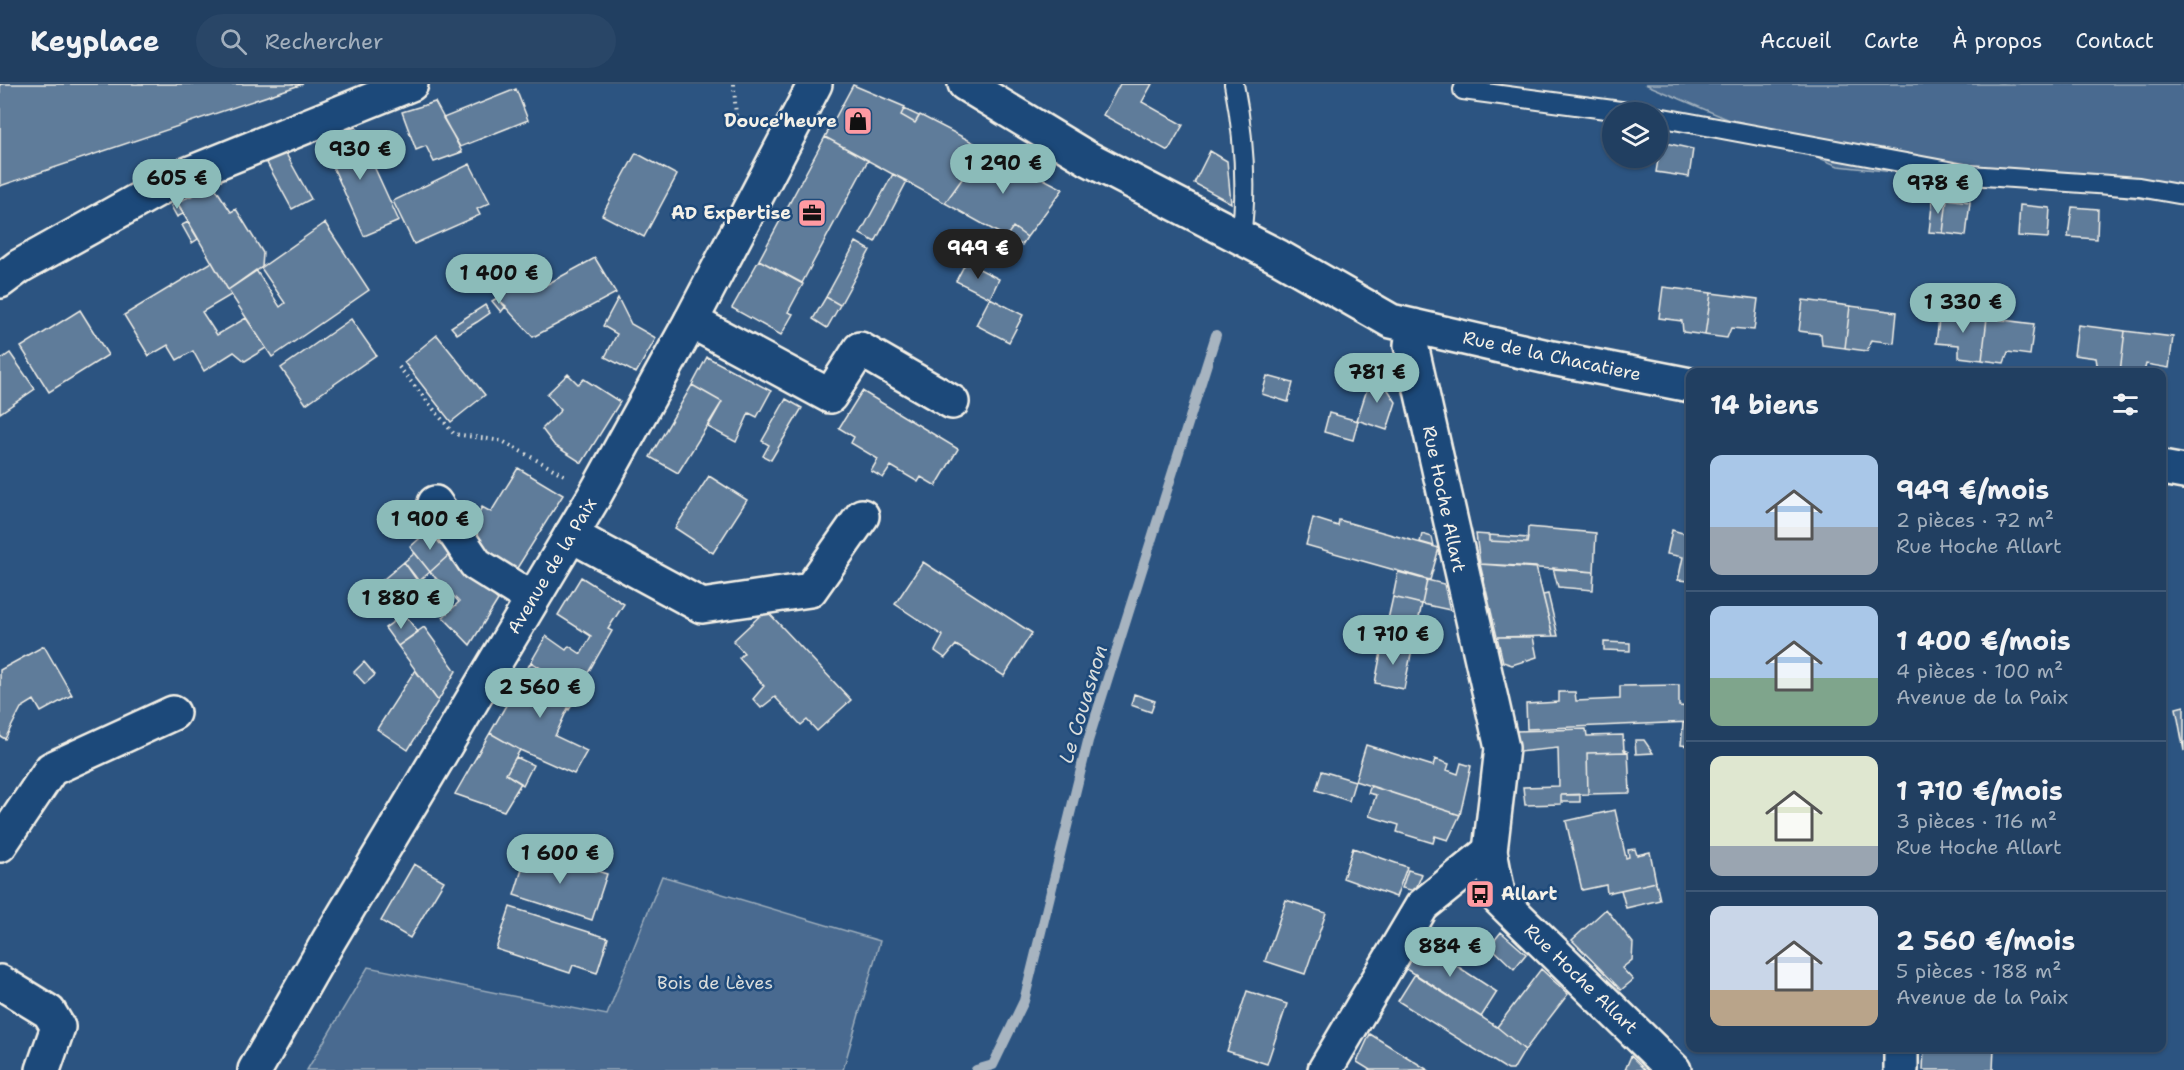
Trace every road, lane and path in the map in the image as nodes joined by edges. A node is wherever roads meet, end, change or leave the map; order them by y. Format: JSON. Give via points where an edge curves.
{"nodes":[{"id":1,"x":411,"y":84,"type":"edge"},
{"id":2,"x":734,"y":84,"type":"edge"},
{"id":3,"x":814,"y":84,"type":"edge"},
{"id":4,"x":965,"y":84,"type":"edge"},
{"id":5,"x":1234,"y":84,"type":"edge"},
{"id":6,"x":1463,"y":90,"type":"dead end"},
{"id":7,"x":1548,"y":93,"type":"edge"},
{"id":8,"x":1602,"y":106,"type":"edge"},
{"id":9,"x":736,"y":118,"type":"dead end"},
{"id":10,"x":1668,"y":119,"type":"edge"},
{"id":11,"x":2184,"y":195,"type":"edge"},
{"id":12,"x":1241,"y":237,"type":"junction"},
{"id":13,"x":0,"y":281,"type":"edge"},
{"id":14,"x":691,"y":321,"type":"junction"},
{"id":15,"x":1414,"y":326,"type":"junction"},
{"id":16,"x":399,"y":367,"type":"dead end"},
{"id":17,"x":1686,"y":385,"type":"edge"},
{"id":18,"x":952,"y":402,"type":"dead end"},
{"id":19,"x":2166,"y":469,"type":"edge"},
{"id":20,"x":2184,"y":472,"type":"edge"},
{"id":21,"x":595,"y":495,"type":"junction"},
{"id":22,"x":435,"y":503,"type":"dead end"},
{"id":23,"x":862,"y":516,"type":"dead end"},
{"id":24,"x":571,"y":535,"type":"junction"},
{"id":25,"x":532,"y":599,"type":"junction"},
{"id":26,"x":173,"y":713,"type":"dead end"},
{"id":27,"x":0,"y":845,"type":"edge"},
{"id":28,"x":1490,"y":851,"type":"junction"},
{"id":29,"x":0,"y":982,"type":"edge"},
{"id":30,"x":1901,"y":1052,"type":"edge"},
{"id":31,"x":43,"y":1070,"type":"edge"},
{"id":32,"x":255,"y":1070,"type":"edge"},
{"id":33,"x":1325,"y":1070,"type":"edge"},
{"id":34,"x":1674,"y":1070,"type":"edge"},
{"id":35,"x":1901,"y":1070,"type":"edge"}],
"edges":[{"from":1,"to":13,"type":"street","via":[[178,178]]},
{"from":2,"to":9,"type":"path"},
{"from":3,"to":14,"type":"street","name":"Avenue de la Paix"},
{"from":4,"to":12,"type":"street","via":[[1087,158]]},
{"from":5,"to":12,"type":"lane","via":[[1244,134],[1246,201]]},
{"from":6,"to":7,"type":"lane"},
{"from":7,"to":8,"type":"lane"},
{"from":10,"to":11,"type":"lane","via":[[1970,175],[2139,187]]},
{"from":12,"to":15,"type":"street","via":[[1390,321]]},
{"from":14,"to":18,"type":"street","via":[[830,396],[860,348]]},
{"from":14,"to":21,"type":"street","name":"Avenue de la Paix"},
{"from":15,"to":17,"type":"street","name":"Rue de la Chacatiere"},
{"from":15,"to":28,"type":"street","name":"Rue Hoche Allart","via":[[1411,345],[1502,748]]},
{"from":16,"to":21,"type":"path","via":[[454,435],[502,441]]},
{"from":19,"to":20,"type":"street"},
{"from":21,"to":24,"type":"street","name":"Avenue de la Paix"},
{"from":22,"to":25,"type":"street","via":[[476,564]]},
{"from":23,"to":24,"type":"street","via":[[810,590],[702,606]]},
{"from":24,"to":25,"type":"street","name":"Avenue de la Paix"},
{"from":25,"to":32,"type":"street","name":"Avenue de la Paix"},
{"from":26,"to":27,"type":"street","via":[[51,770]]},
{"from":28,"to":33,"type":"street","via":[[1422,906]]},
{"from":28,"to":34,"type":"street","name":"Rue Hoche Allart","via":[[1499,899]]},
{"from":29,"to":31,"type":"street","via":[[49,1012],[58,1027]]},
{"from":30,"to":35,"type":"street"}]}
